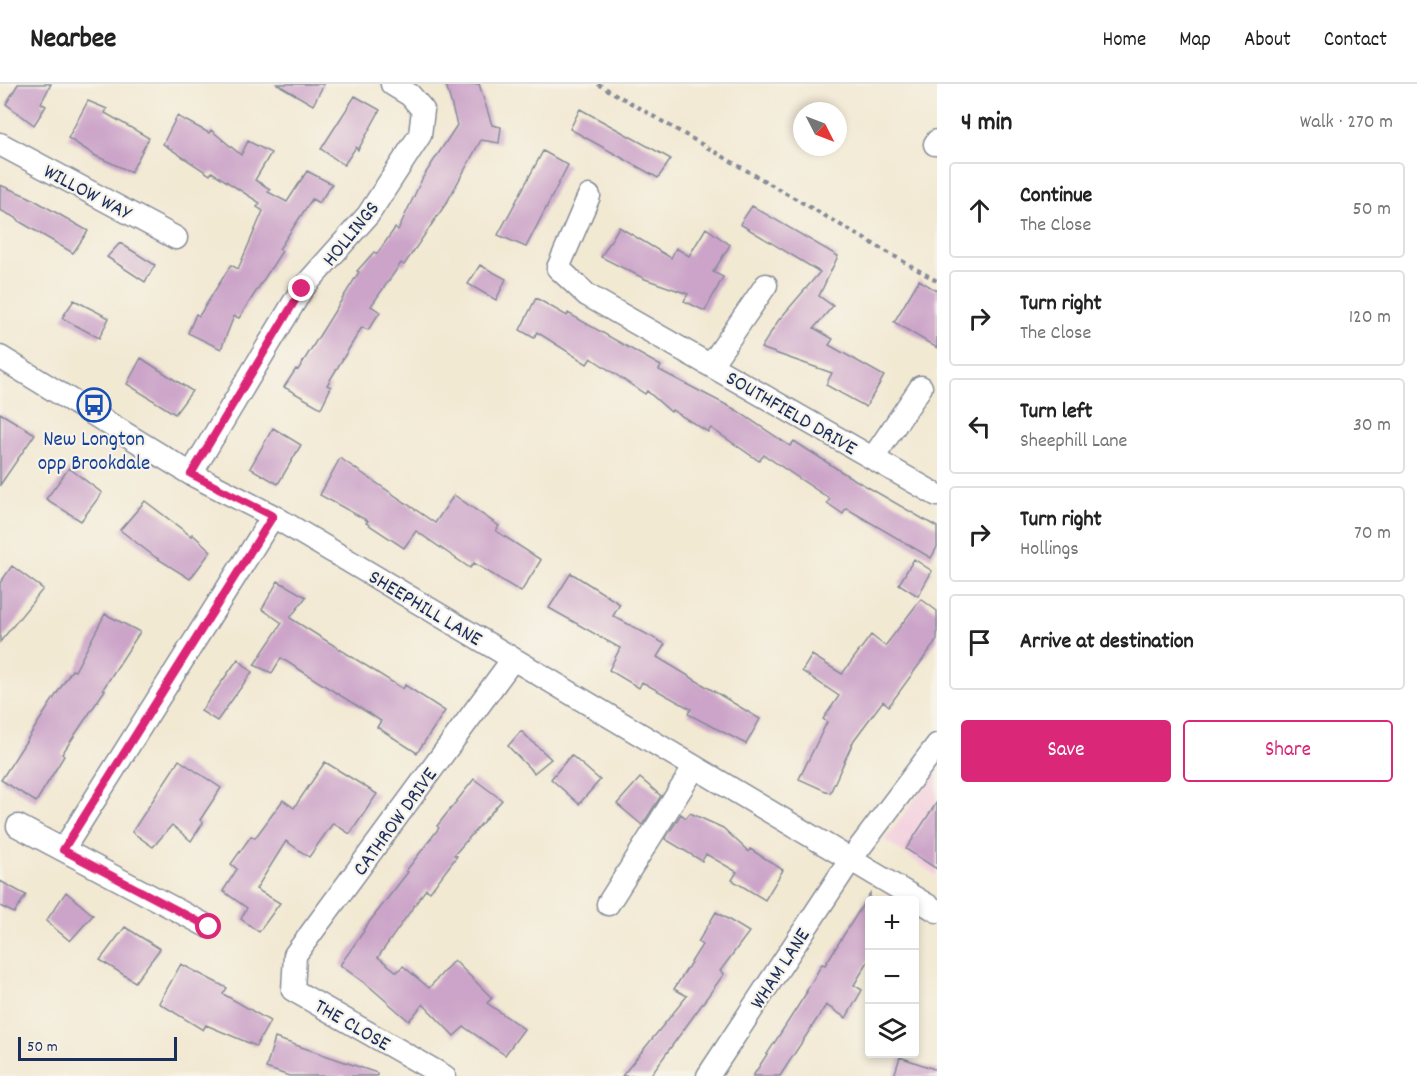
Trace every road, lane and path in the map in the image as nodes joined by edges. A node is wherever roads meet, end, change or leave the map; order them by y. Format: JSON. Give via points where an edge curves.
{"nodes":[{"id":1,"x":392,"y":84,"type":"edge"},
{"id":2,"x":598,"y":84,"type":"edge"},
{"id":3,"x":0,"y":144,"type":"edge"},
{"id":4,"x":589,"y":196,"type":"dead end"},
{"id":5,"x":176,"y":238,"type":"dead end"},
{"id":6,"x":937,"y":281,"type":"edge"},
{"id":7,"x":766,"y":285,"type":"dead end"},
{"id":8,"x":0,"y":357,"type":"edge"},
{"id":9,"x":711,"y":365,"type":"junction"},
{"id":10,"x":921,"y":387,"type":"dead end"},
{"id":11,"x":873,"y":458,"type":"junction"},
{"id":12,"x":191,"y":474,"type":"junction"},
{"id":13,"x":937,"y":495,"type":"edge"},
{"id":14,"x":273,"y":516,"type":"junction"},
{"id":15,"x":513,"y":659,"type":"junction"},
{"id":16,"x":937,"y":745,"type":"edge"},
{"id":17,"x":694,"y":768,"type":"junction"},
{"id":18,"x":18,"y":826,"type":"dead end"},
{"id":19,"x":63,"y":850,"type":"junction"},
{"id":20,"x":851,"y":859,"type":"junction"},
{"id":21,"x":608,"y":904,"type":"dead end"},
{"id":22,"x":937,"y":911,"type":"edge"},
{"id":23,"x":209,"y":927,"type":"dead end"},
{"id":24,"x":293,"y":990,"type":"joint"},
{"id":25,"x":444,"y":1076,"type":"edge"},
{"id":26,"x":708,"y":1076,"type":"edge"}],
"edges":[{"from":1,"to":12,"type":"street","name":"HOLLINGS","via":[[410,95],[423,110],[420,135],[368,215],[302,289]]},
{"from":2,"to":6,"type":"path"},
{"from":3,"to":5,"type":"street","name":"WILLOW WAY"},
{"from":4,"to":9,"type":"street","name":"SOUTHFIELD DRIVE","via":[[558,268],[587,295]]},
{"from":7,"to":9,"type":"street","name":"SOUTHFIELD DRIVE"},
{"from":8,"to":12,"type":"street","name":"SHEEPHILL LANE"},
{"from":9,"to":11,"type":"street","name":"SOUTHFIELD DRIVE"},
{"from":10,"to":11,"type":"street","name":"SOUTHFIELD DRIVE"},
{"from":11,"to":13,"type":"street","name":"SOUTHFIELD DRIVE"},
{"from":12,"to":14,"type":"street","name":"SHEEPHILL LANE"},
{"from":14,"to":15,"type":"street","name":"SHEEPHILL LANE"},
{"from":14,"to":19,"type":"street"},
{"from":15,"to":17,"type":"street","name":"SHEEPHILL LANE"},
{"from":15,"to":24,"type":"street","name":"CATHROW DRIVE","via":[[294,955]]},
{"from":16,"to":20,"type":"street","name":"WHAM LANE"},
{"from":17,"to":20,"type":"street","name":"SHEEPHILL LANE"},
{"from":17,"to":21,"type":"street"},
{"from":18,"to":19,"type":"street"},
{"from":19,"to":23,"type":"street"},
{"from":20,"to":22,"type":"street","name":"SHEEPHILL LANE"},
{"from":20,"to":26,"type":"street","name":"WHAM LANE"},
{"from":24,"to":25,"type":"street","name":"THE CLOSE"}]}
